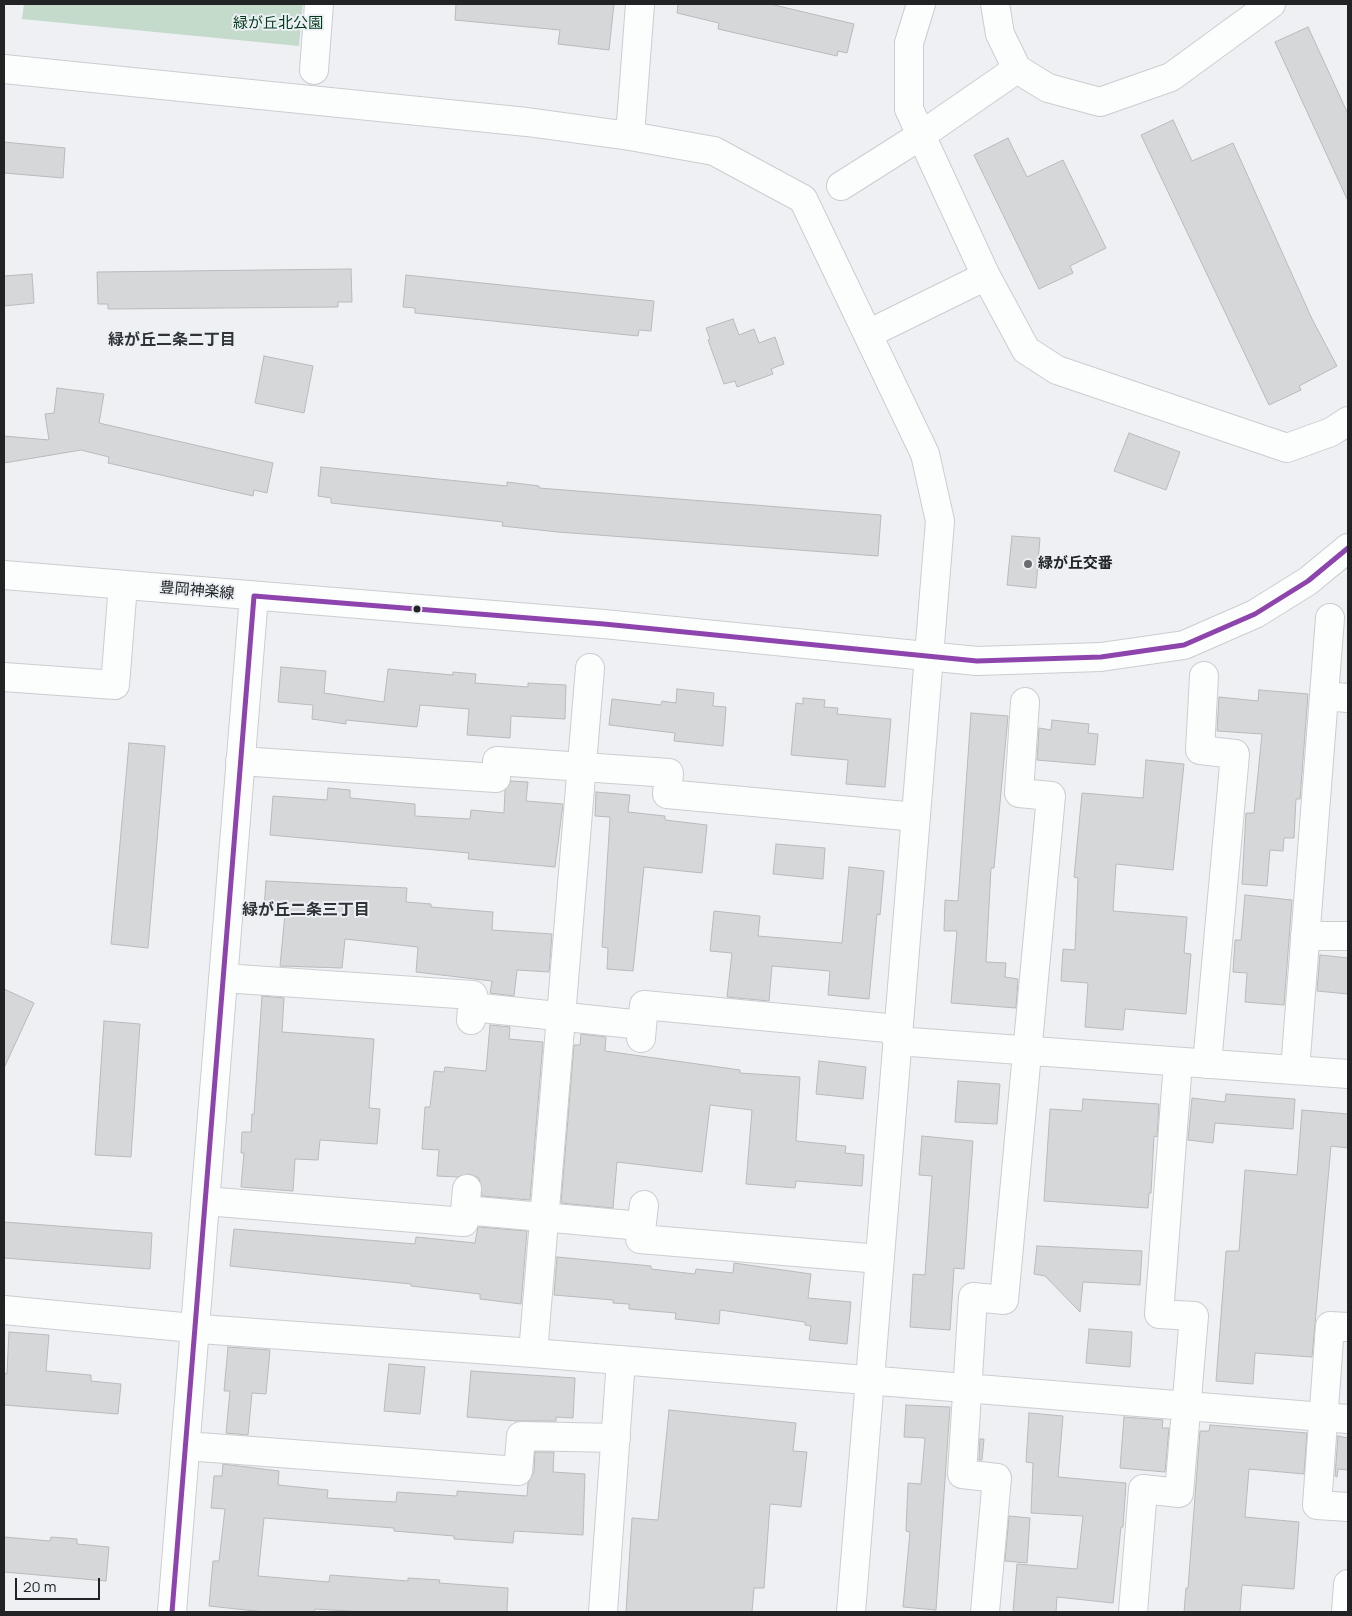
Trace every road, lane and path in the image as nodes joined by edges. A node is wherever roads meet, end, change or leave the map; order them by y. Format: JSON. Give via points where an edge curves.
{"nodes":[{"id":1,"x":319,"y":4,"type":"edge"},
{"id":2,"x":640,"y":4,"type":"edge"},
{"id":3,"x":921,"y":4,"type":"edge"},
{"id":4,"x":995,"y":4,"type":"edge"},
{"id":5,"x":1271,"y":4,"type":"edge"},
{"id":6,"x":4,"y":69,"type":"edge"},
{"id":7,"x":1017,"y":69,"type":"junction"},
{"id":8,"x":314,"y":70,"type":"dead end"},
{"id":9,"x":630,"y":136,"type":"junction"},
{"id":10,"x":920,"y":136,"type":"junction"},
{"id":11,"x":840,"y":186,"type":"dead end"},
{"id":12,"x":986,"y":276,"type":"junction"},
{"id":13,"x":868,"y":334,"type":"junction"},
{"id":14,"x":1348,"y":421,"type":"edge"},
{"id":15,"x":1348,"y":548,"type":"edge"},
{"id":16,"x":4,"y":576,"type":"edge"},
{"id":17,"x":124,"y":585,"type":"junction"},
{"id":18,"x":254,"y":596,"type":"junction"},
{"id":19,"x":1330,"y":618,"type":"dead end"},
{"id":20,"x":929,"y":656,"type":"junction"},
{"id":21,"x":590,"y":668,"type":"dead end"},
{"id":22,"x":1204,"y":676,"type":"dead end"},
{"id":23,"x":4,"y":677,"type":"edge"},
{"id":24,"x":1336,"y":697,"type":"edge"},
{"id":25,"x":1025,"y":702,"type":"dead end"},
{"id":26,"x":240,"y":761,"type":"junction"},
{"id":27,"x":582,"y":766,"type":"junction"},
{"id":28,"x":916,"y":817,"type":"junction"},
{"id":29,"x":1305,"y":936,"type":"junction"},
{"id":30,"x":1348,"y":936,"type":"edge"},
{"id":31,"x":223,"y":978,"type":"junction"},
{"id":32,"x":561,"y":1016,"type":"junction"},
{"id":33,"x":898,"y":1035,"type":"junction"},
{"id":34,"x":1027,"y":1050,"type":"junction"},
{"id":35,"x":1178,"y":1062,"type":"junction"},
{"id":36,"x":1207,"y":1064,"type":"junction"},
{"id":37,"x":1295,"y":1070,"type":"junction"},
{"id":38,"x":1348,"y":1074,"type":"edge"},
{"id":39,"x":205,"y":1201,"type":"junction"},
{"id":40,"x":544,"y":1219,"type":"junction"},
{"id":41,"x":880,"y":1259,"type":"junction"},
{"id":42,"x":4,"y":1310,"type":"edge"},
{"id":43,"x":195,"y":1327,"type":"junction"},
{"id":44,"x":1339,"y":1327,"type":"edge"},
{"id":45,"x":533,"y":1353,"type":"junction"},
{"id":46,"x":621,"y":1360,"type":"junction"},
{"id":47,"x":870,"y":1382,"type":"junction"},
{"id":48,"x":967,"y":1388,"type":"junction"},
{"id":49,"x":1187,"y":1406,"type":"junction"},
{"id":50,"x":1336,"y":1419,"type":"edge"},
{"id":51,"x":616,"y":1438,"type":"junction"},
{"id":52,"x":186,"y":1446,"type":"junction"},
{"id":53,"x":1348,"y":1507,"type":"edge"},
{"id":54,"x":1348,"y":1584,"type":"edge"},
{"id":55,"x":172,"y":1612,"type":"edge"},
{"id":56,"x":603,"y":1612,"type":"edge"},
{"id":57,"x":851,"y":1612,"type":"edge"},
{"id":58,"x":985,"y":1612,"type":"edge"},
{"id":59,"x":1133,"y":1612,"type":"edge"},
{"id":60,"x":1346,"y":1612,"type":"edge"}],
"edges":[{"from":1,"to":8,"type":"street"},
{"from":2,"to":9,"type":"street"},
{"from":3,"to":10,"type":"street","via":[[909,43],[908,109]]},
{"from":4,"to":7,"type":"street","via":[[1000,34]]},
{"from":5,"to":7,"type":"street","via":[[1171,77],[1100,102],[1048,88]]},
{"from":6,"to":9,"type":"street","via":[[528,122]]},
{"from":7,"to":10,"type":"street"},
{"from":9,"to":13,"type":"street","via":[[714,151],[803,199]]},
{"from":10,"to":11,"type":"street"},
{"from":10,"to":12,"type":"street"},
{"from":12,"to":13,"type":"street"},
{"from":12,"to":14,"type":"street","via":[[1026,350],[1058,370],[1287,448],[1332,432]]},
{"from":13,"to":20,"type":"street","via":[[926,454],[940,521]]},
{"from":15,"to":20,"type":"street","name":"豊岡神楽線","via":[[1308,581],[1255,614],[1184,645],[1101,657],[977,661]]},
{"from":16,"to":17,"type":"street","name":"豊岡神楽線"},
{"from":17,"to":18,"type":"street","name":"豊岡神楽線"},
{"from":17,"to":23,"type":"street","via":[[115,685]]},
{"from":18,"to":20,"type":"street","name":"豊岡神楽線"},
{"from":18,"to":26,"type":"street"},
{"from":19,"to":24,"type":"street"},
{"from":20,"to":28,"type":"street"},
{"from":21,"to":27,"type":"street"},
{"from":22,"to":36,"type":"street","via":[[1200,750],[1235,754]]},
{"from":24,"to":29,"type":"street"},
{"from":25,"to":34,"type":"street","via":[[1019,793],[1051,796]]},
{"from":26,"to":27,"type":"street","via":[[496,778],[497,761]]},
{"from":26,"to":31,"type":"street"},
{"from":27,"to":28,"type":"street","via":[[669,773],[667,794]]},
{"from":27,"to":32,"type":"street"},
{"from":28,"to":33,"type":"street"},
{"from":29,"to":30,"type":"street"},
{"from":29,"to":37,"type":"street"},
{"from":31,"to":32,"type":"street","via":[[472,995],[472,1014]]},
{"from":31,"to":39,"type":"street"},
{"from":32,"to":33,"type":"street","via":[[642,1031],[644,1005]]},
{"from":32,"to":40,"type":"street"},
{"from":33,"to":34,"type":"street"},
{"from":33,"to":41,"type":"street"},
{"from":34,"to":35,"type":"street"},
{"from":34,"to":48,"type":"street","via":[[1004,1300],[973,1297]]},
{"from":35,"to":36,"type":"street"},
{"from":35,"to":49,"type":"street","via":[[1158,1314],[1194,1316]]},
{"from":36,"to":37,"type":"street"},
{"from":37,"to":38,"type":"street"},
{"from":39,"to":40,"type":"street","via":[[464,1222],[466,1199]]},
{"from":39,"to":43,"type":"street"},
{"from":40,"to":41,"type":"street","via":[[642,1216],[640,1239]]},
{"from":40,"to":45,"type":"street"},
{"from":41,"to":47,"type":"street"},
{"from":42,"to":43,"type":"street"},
{"from":43,"to":45,"type":"street"},
{"from":43,"to":52,"type":"street"},
{"from":44,"to":50,"type":"street"},
{"from":45,"to":46,"type":"street"},
{"from":46,"to":47,"type":"street"},
{"from":46,"to":51,"type":"street"},
{"from":47,"to":48,"type":"street"},
{"from":47,"to":57,"type":"street"},
{"from":48,"to":49,"type":"street"},
{"from":48,"to":58,"type":"street","via":[[962,1474],[997,1478]]},
{"from":49,"to":50,"type":"street"},
{"from":49,"to":59,"type":"street","via":[[1179,1493],[1143,1489]]},
{"from":50,"to":53,"type":"street","via":[[1317,1505]]},
{"from":51,"to":52,"type":"street","via":[[521,1436],[518,1472]]},
{"from":51,"to":56,"type":"street"},
{"from":52,"to":55,"type":"street"},
{"from":54,"to":60,"type":"street"}]}
